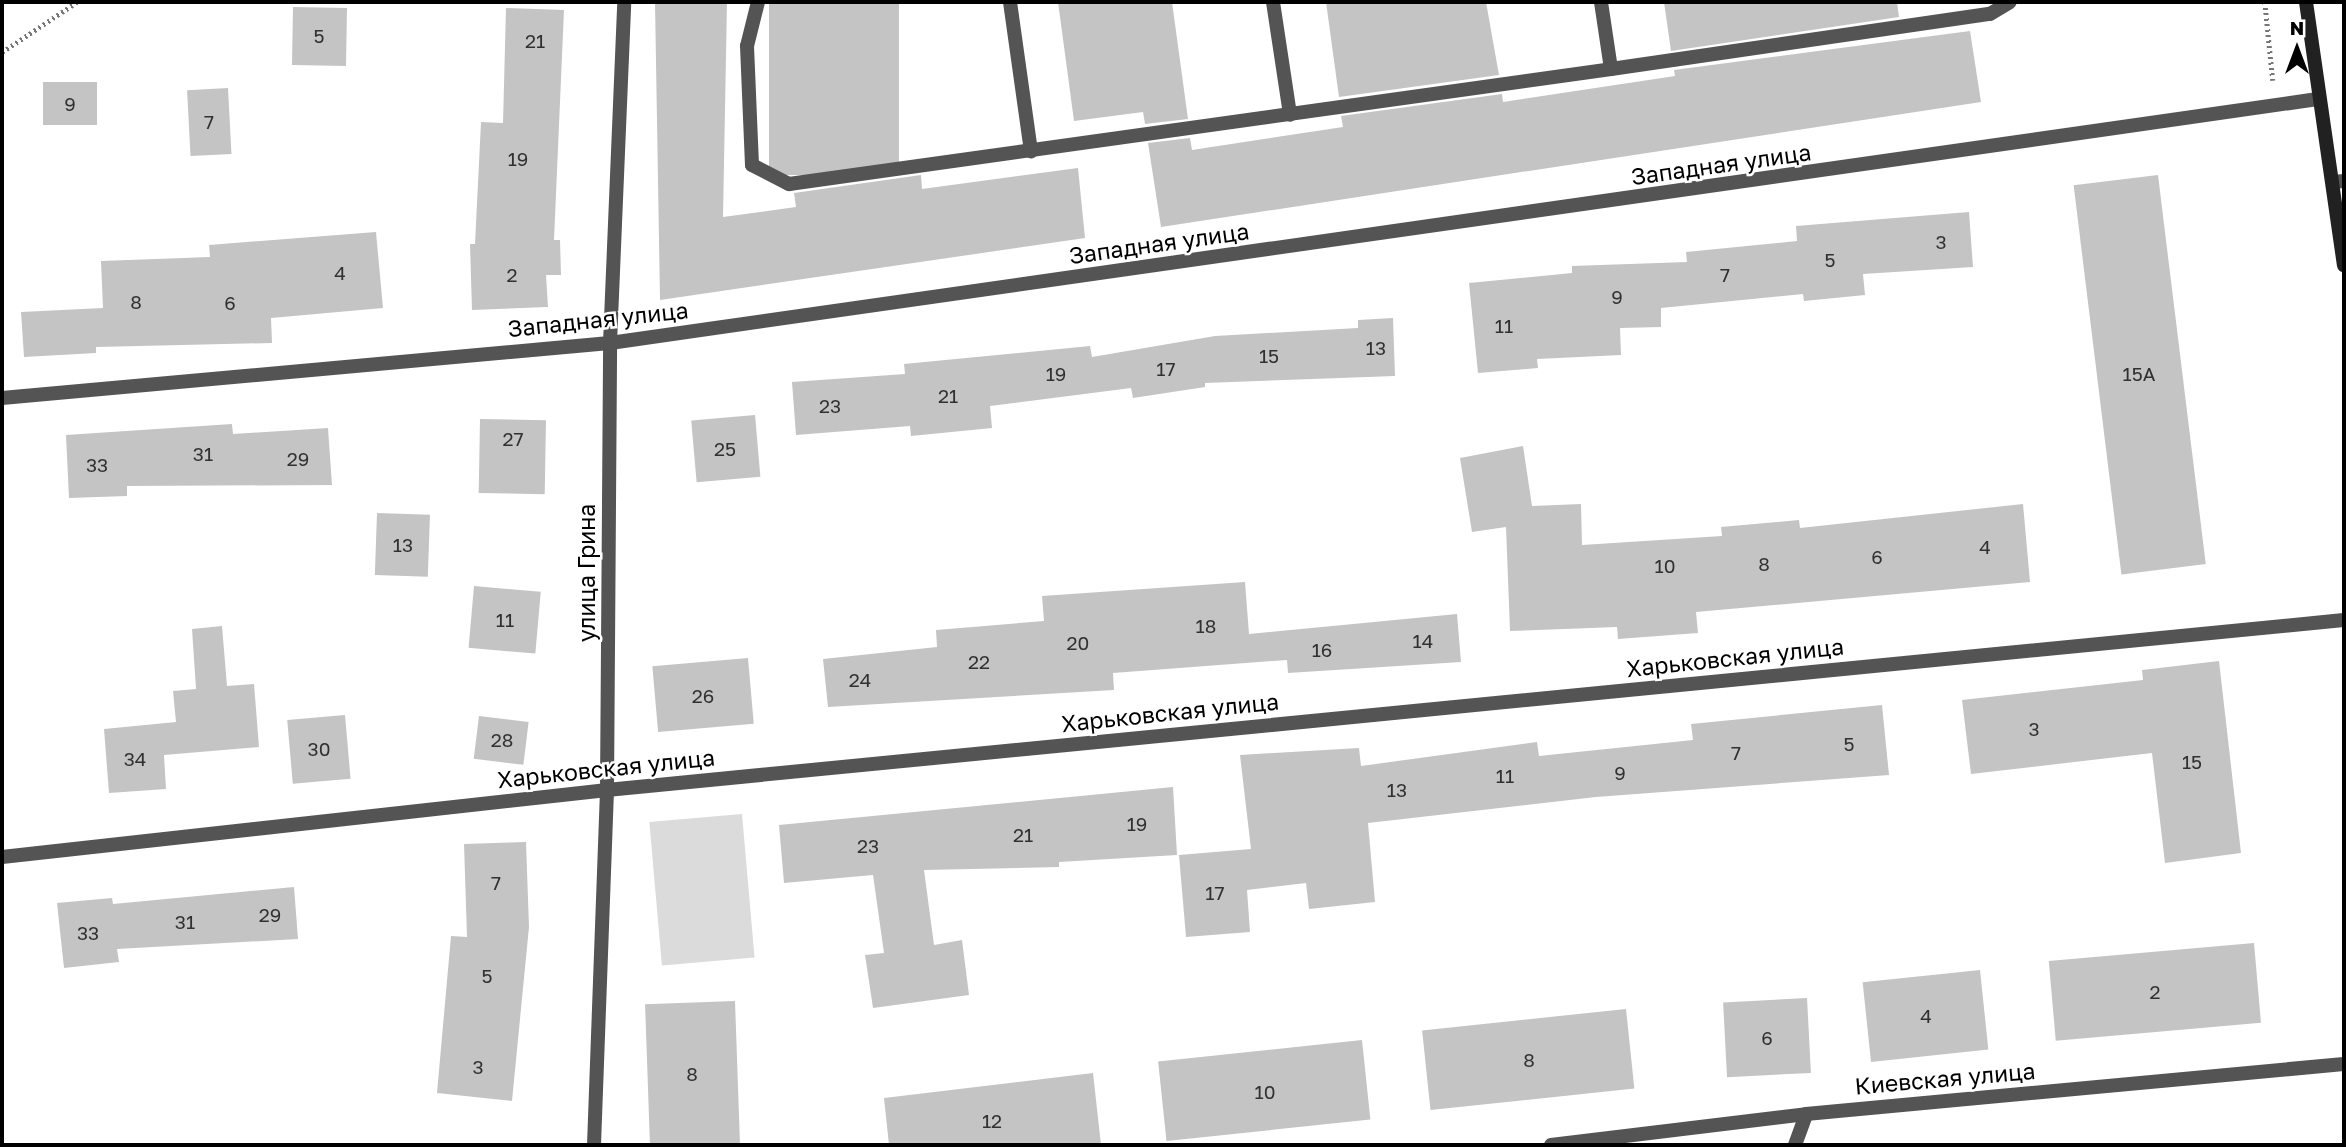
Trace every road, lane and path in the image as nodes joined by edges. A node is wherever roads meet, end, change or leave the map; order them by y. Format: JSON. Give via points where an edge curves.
{"nodes":[{"id":1,"x":77,"y":2,"type":"edge"},
{"id":2,"x":624,"y":2,"type":"edge"},
{"id":3,"x":758,"y":2,"type":"edge"},
{"id":4,"x":1010,"y":2,"type":"edge"},
{"id":5,"x":1273,"y":2,"type":"edge"},
{"id":6,"x":1601,"y":2,"type":"edge"},
{"id":7,"x":2010,"y":2,"type":"edge"},
{"id":8,"x":2265,"y":2,"type":"edge"},
{"id":9,"x":2306,"y":2,"type":"edge"},
{"id":10,"x":2,"y":52,"type":"edge"},
{"id":11,"x":1611,"y":69,"type":"junction"},
{"id":12,"x":2318,"y":99,"type":"junction"},
{"id":13,"x":2276,"y":109,"type":"junction"},
{"id":14,"x":1290,"y":115,"type":"junction"},
{"id":15,"x":1031,"y":152,"type":"junction"},
{"id":16,"x":2339,"y":181,"type":"edge"},
{"id":17,"x":2344,"y":265,"type":"edge"},
{"id":18,"x":610,"y":343,"type":"junction"},
{"id":19,"x":2,"y":398,"type":"edge"},
{"id":20,"x":2344,"y":620,"type":"edge"},
{"id":21,"x":607,"y":790,"type":"junction"},
{"id":22,"x":2,"y":857,"type":"edge"},
{"id":23,"x":2344,"y":1064,"type":"edge"},
{"id":24,"x":1806,"y":1114,"type":"junction"},
{"id":25,"x":594,"y":1145,"type":"edge"},
{"id":26,"x":1551,"y":1145,"type":"edge"},
{"id":27,"x":1795,"y":1145,"type":"edge"}],
"edges":[{"from":1,"to":10,"type":"path"},
{"from":2,"to":18,"type":"street","name":"улица Грина"},
{"from":3,"to":15,"type":"street","via":[[747,46],[752,165],[789,184]]},
{"from":4,"to":15,"type":"street"},
{"from":5,"to":14,"type":"street"},
{"from":6,"to":11,"type":"street"},
{"from":7,"to":11,"type":"street","via":[[1990,14]]},
{"from":8,"to":13,"type":"path"},
{"from":9,"to":12,"type":"main road"},
{"from":11,"to":14,"type":"street"},
{"from":12,"to":13,"type":"street","name":"Западная улица"},
{"from":12,"to":16,"type":"main road"},
{"from":13,"to":18,"type":"street","name":"Западная улица"},
{"from":14,"to":15,"type":"street"},
{"from":16,"to":17,"type":"main road"},
{"from":18,"to":19,"type":"street","name":"Западная улица"},
{"from":18,"to":21,"type":"street","name":"улица Грина"},
{"from":20,"to":21,"type":"street","name":"Харьковская улица"},
{"from":21,"to":22,"type":"street","name":"Харьковская улица"},
{"from":21,"to":25,"type":"street","name":"улица Грина"},
{"from":23,"to":24,"type":"street","name":"Киевская улица"},
{"from":24,"to":26,"type":"street","name":"Киевская улица"},
{"from":24,"to":27,"type":"street"}]}
